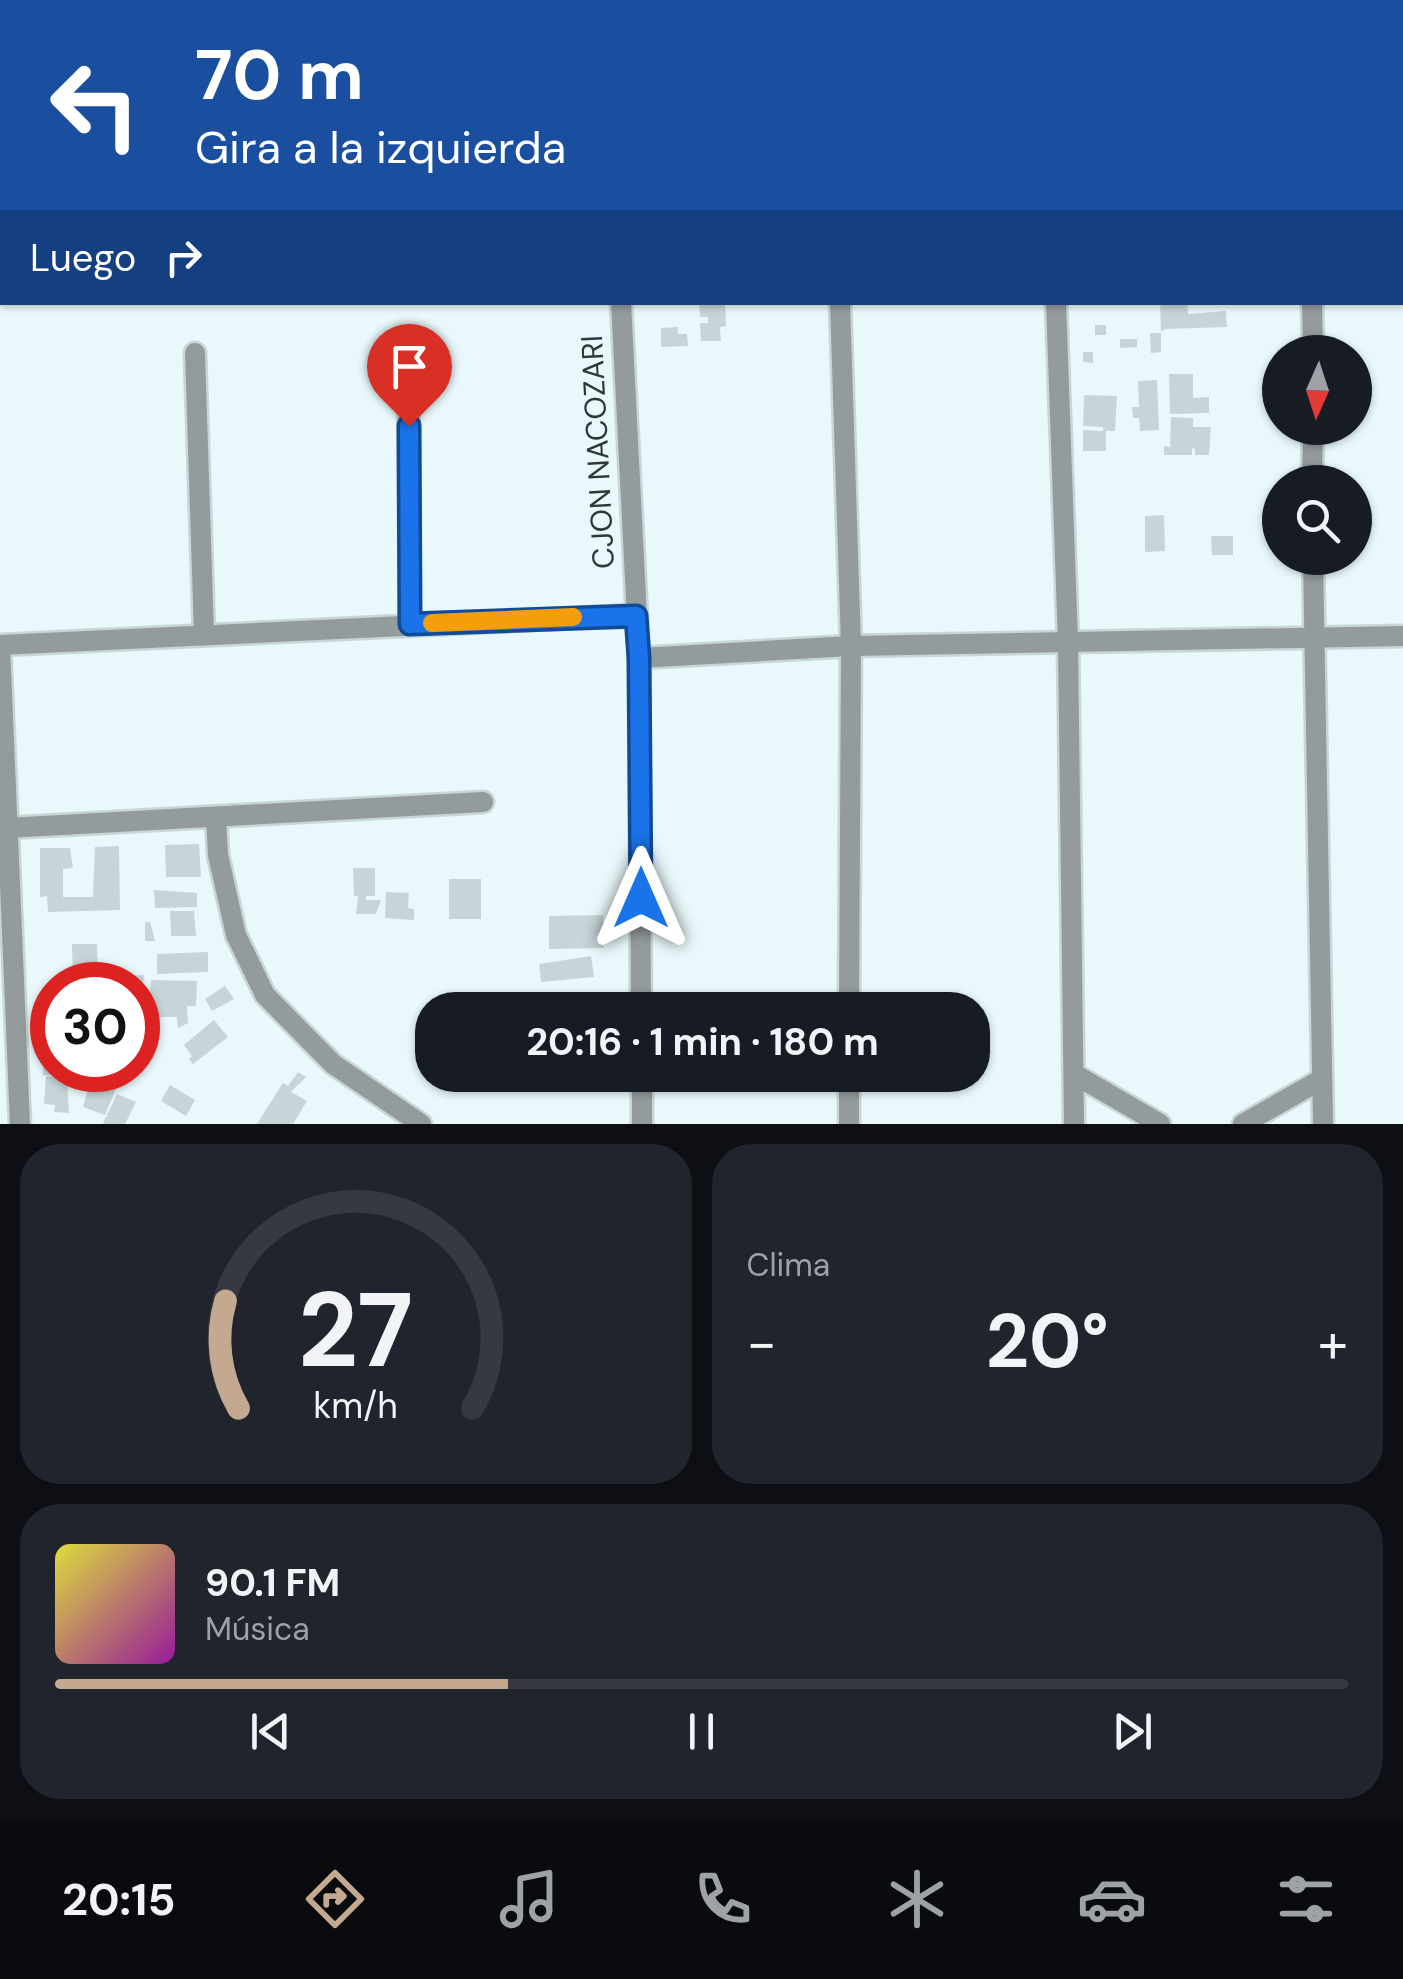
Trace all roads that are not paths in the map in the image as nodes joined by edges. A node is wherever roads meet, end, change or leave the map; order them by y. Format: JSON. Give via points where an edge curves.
{"nodes":[{"id":1,"x":622,"y":305,"type":"edge"},
{"id":2,"x":840,"y":305,"type":"edge"},
{"id":3,"x":1056,"y":305,"type":"edge"},
{"id":4,"x":1312,"y":305,"type":"edge"},
{"id":5,"x":1312,"y":335,"type":"edge"},
{"id":6,"x":408,"y":346,"type":"dead end"},
{"id":7,"x":195,"y":353,"type":"dead end"},
{"id":8,"x":1313,"y":575,"type":"edge"},
{"id":9,"x":636,"y":616,"type":"junction"},
{"id":10,"x":410,"y":624,"type":"junction"},
{"id":11,"x":204,"y":635,"type":"junction"},
{"id":12,"x":1403,"y":636,"type":"edge"},
{"id":13,"x":1314,"y":639,"type":"junction"},
{"id":14,"x":1068,"y":643,"type":"junction"},
{"id":15,"x":0,"y":645,"type":"edge"},
{"id":16,"x":850,"y":646,"type":"junction"},
{"id":17,"x":639,"y":658,"type":"junction"},
{"id":18,"x":2,"y":772,"type":"edge"},
{"id":19,"x":483,"y":802,"type":"dead end"},
{"id":20,"x":216,"y":817,"type":"junction"},
{"id":21,"x":6,"y":828,"type":"junction"},
{"id":22,"x":641,"y":992,"type":"edge"},
{"id":23,"x":849,"y":992,"type":"edge"},
{"id":24,"x":1074,"y":1074,"type":"junction"},
{"id":25,"x":1322,"y":1079,"type":"junction"},
{"id":26,"x":642,"y":1092,"type":"edge"},
{"id":27,"x":849,"y":1092,"type":"edge"},
{"id":28,"x":20,"y":1124,"type":"edge"},
{"id":29,"x":421,"y":1124,"type":"edge"},
{"id":30,"x":642,"y":1124,"type":"edge"},
{"id":31,"x":849,"y":1124,"type":"edge"},
{"id":32,"x":1074,"y":1124,"type":"edge"},
{"id":33,"x":1160,"y":1124,"type":"edge"},
{"id":34,"x":1243,"y":1124,"type":"edge"},
{"id":35,"x":1323,"y":1124,"type":"edge"}],
"edges":[{"from":1,"to":9,"type":"street","name":"CJON NACOZARI"},
{"from":2,"to":16,"type":"street"},
{"from":3,"to":14,"type":"street"},
{"from":4,"to":5,"type":"street"},
{"from":6,"to":10,"type":"street"},
{"from":7,"to":11,"type":"street"},
{"from":8,"to":13,"type":"street"},
{"from":9,"to":10,"type":"street"},
{"from":9,"to":17,"type":"street","name":"CJON NACOZARI"},
{"from":10,"to":11,"type":"street"},
{"from":11,"to":15,"type":"street"},
{"from":12,"to":13,"type":"street"},
{"from":13,"to":14,"type":"street"},
{"from":13,"to":25,"type":"street"},
{"from":14,"to":16,"type":"street"},
{"from":14,"to":24,"type":"street"},
{"from":15,"to":18,"type":"street"},
{"from":16,"to":17,"type":"street"},
{"from":16,"to":23,"type":"street"},
{"from":17,"to":22,"type":"street","name":"CJON NACOZARI"},
{"from":18,"to":21,"type":"street"},
{"from":19,"to":20,"type":"street"},
{"from":20,"to":21,"type":"street"},
{"from":20,"to":29,"type":"street","via":[[236,935],[265,995],[334,1064]]},
{"from":21,"to":28,"type":"street"},
{"from":24,"to":32,"type":"street"},
{"from":24,"to":33,"type":"street"},
{"from":25,"to":34,"type":"street"},
{"from":25,"to":35,"type":"street"},
{"from":26,"to":30,"type":"street"},
{"from":27,"to":31,"type":"street"}]}
